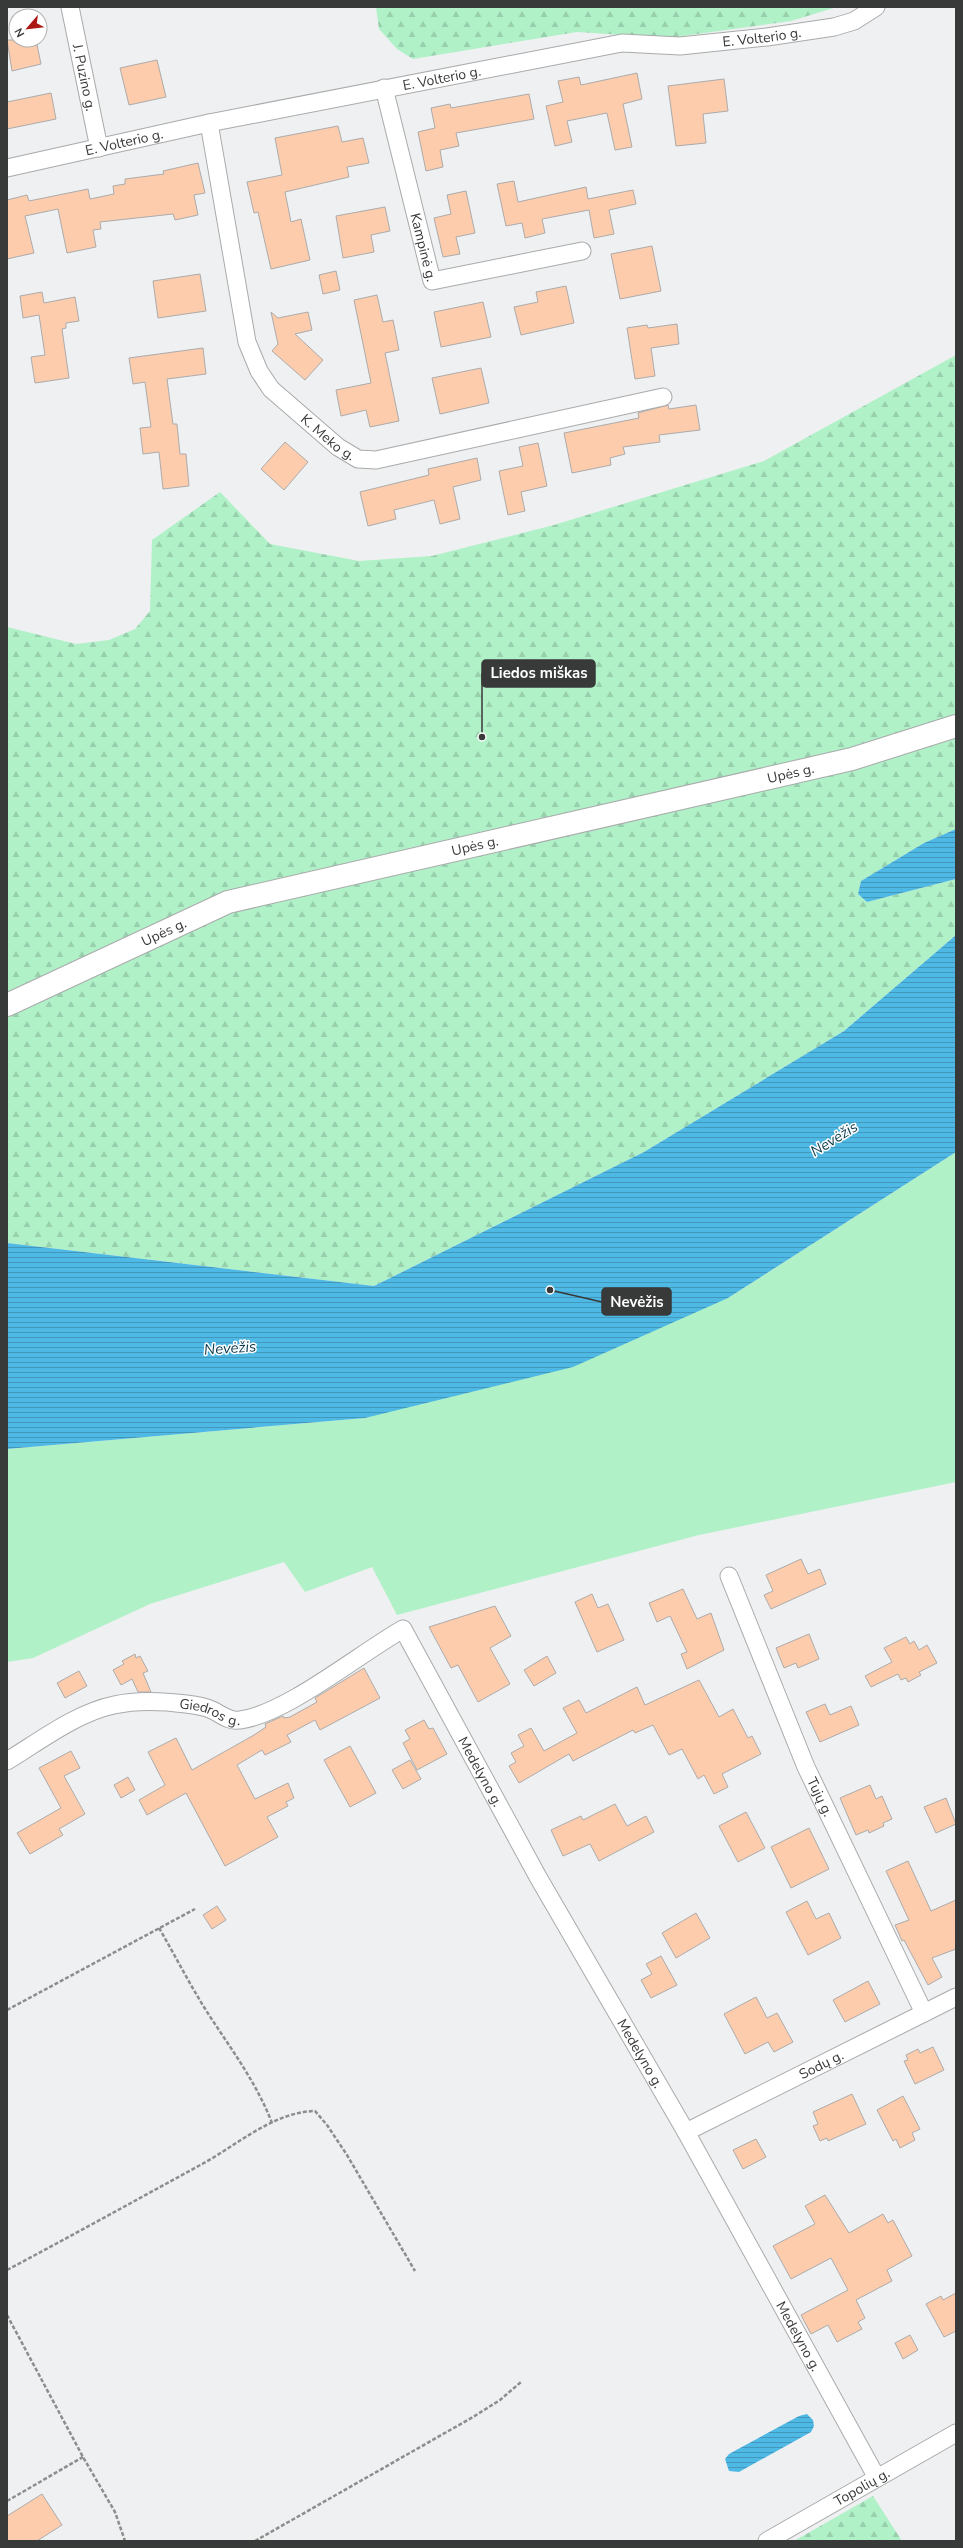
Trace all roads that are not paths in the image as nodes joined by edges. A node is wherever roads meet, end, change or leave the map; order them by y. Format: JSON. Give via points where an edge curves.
{"nodes":[{"id":1,"x":70,"y":7,"type":"edge"},
{"id":2,"x":876,"y":7,"type":"edge"},
{"id":3,"x":384,"y":88,"type":"junction"},
{"id":4,"x":209,"y":123,"type":"junction"},
{"id":5,"x":99,"y":148,"type":"junction"},
{"id":6,"x":7,"y":168,"type":"edge"},
{"id":7,"x":582,"y":251,"type":"dead end"},
{"id":8,"x":663,"y":397,"type":"dead end"},
{"id":9,"x":956,"y":726,"type":"edge"},
{"id":10,"x":7,"y":1005,"type":"edge"},
{"id":11,"x":729,"y":1576,"type":"dead end"},
{"id":12,"x":403,"y":1629,"type":"joint"},
{"id":13,"x":7,"y":1760,"type":"edge"},
{"id":14,"x":956,"y":1997,"type":"edge"},
{"id":15,"x":924,"y":2013,"type":"junction"},
{"id":16,"x":686,"y":2132,"type":"junction"},
{"id":17,"x":956,"y":2433,"type":"edge"},
{"id":18,"x":876,"y":2478,"type":"junction"},
{"id":19,"x":767,"y":2541,"type":"edge"}],
"edges":[{"from":1,"to":5,"type":"street","name":"J. Puzino g."},
{"from":2,"to":3,"type":"street","name":"E. Volterio g.","via":[[854,22],[834,27],[680,46],[622,43]]},
{"from":3,"to":4,"type":"street","name":"E. Volterio g."},
{"from":3,"to":7,"type":"street","name":"Kampinė g.","via":[[432,281]]},
{"from":4,"to":5,"type":"street","name":"E. Volterio g."},
{"from":4,"to":8,"type":"street","name":"K. Meko g.","via":[[248,342],[259,371],[271,389],[338,447],[358,459],[376,460]]},
{"from":5,"to":6,"type":"street","name":"E. Volterio g."},
{"from":9,"to":10,"type":"main road","name":"Upės g.","via":[[852,759],[228,902]]},
{"from":11,"to":15,"type":"street","name":"Tujų g.","via":[[806,1767]]},
{"from":12,"to":13,"type":"street","name":"Giedros g.","via":[[303,1692],[252,1717],[232,1720],[200,1706],[184,1703],[114,1704],[80,1718]]},
{"from":12,"to":16,"type":"street","name":"Medelyno g.","via":[[538,1877]]},
{"from":14,"to":15,"type":"street","name":"Sodų g."},
{"from":15,"to":16,"type":"street","name":"Sodų g."},
{"from":16,"to":18,"type":"street","name":"Medelyno g."},
{"from":17,"to":18,"type":"street","name":"Topolių g."},
{"from":18,"to":19,"type":"street","name":"Topolių g."}]}
